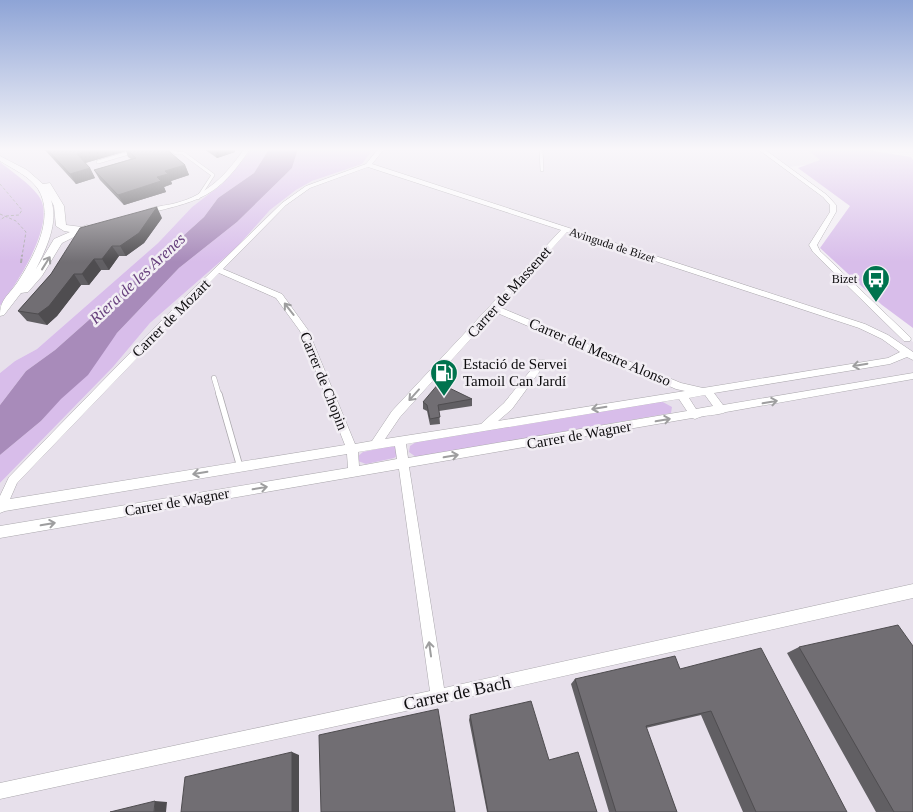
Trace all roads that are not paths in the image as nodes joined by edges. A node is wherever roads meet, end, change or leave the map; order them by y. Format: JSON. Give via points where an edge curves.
{"nodes":[{"id":1,"x":40,"y":187,"type":"edge"},
{"id":2,"x":49,"y":187,"type":"edge"},
{"id":3,"x":206,"y":187,"type":"edge"},
{"id":4,"x":214,"y":187,"type":"edge"},
{"id":5,"x":311,"y":187,"type":"edge"},
{"id":6,"x":434,"y":187,"type":"edge"},
{"id":7,"x":813,"y":187,"type":"edge"},
{"id":8,"x":198,"y":198,"type":"junction"},
{"id":9,"x":143,"y":213,"type":"edge"},
{"id":10,"x":565,"y":230,"type":"junction"},
{"id":11,"x":219,"y":270,"type":"junction"},
{"id":12,"x":494,"y":308,"type":"junction"},
{"id":13,"x":0,"y":312,"type":"edge"},
{"id":14,"x":879,"y":312,"type":"junction"},
{"id":15,"x":859,"y":325,"type":"junction"},
{"id":16,"x":908,"y":344,"type":"edge"},
{"id":17,"x":542,"y":362,"type":"dead end"},
{"id":18,"x":913,"y":376,"type":"edge"},
{"id":19,"x":214,"y":378,"type":"dead end"},
{"id":20,"x":707,"y":391,"type":"junction"},
{"id":21,"x":682,"y":395,"type":"junction"},
{"id":22,"x":722,"y":410,"type":"junction"},
{"id":23,"x":695,"y":415,"type":"junction"},
{"id":24,"x":485,"y":426,"type":"junction"},
{"id":25,"x":400,"y":441,"type":"junction"},
{"id":26,"x":375,"y":445,"type":"junction"},
{"id":27,"x":352,"y":449,"type":"junction"},
{"id":28,"x":403,"y":464,"type":"junction"},
{"id":29,"x":240,"y":467,"type":"junction"},
{"id":30,"x":354,"y":472,"type":"junction"},
{"id":31,"x":0,"y":507,"type":"edge"},
{"id":32,"x":0,"y":532,"type":"edge"},
{"id":33,"x":913,"y":591,"type":"edge"},
{"id":34,"x":438,"y":697,"type":"junction"},
{"id":35,"x":0,"y":791,"type":"edge"}],
"edges":[{"from":1,"to":13,"type":"main road","via":[[49,211],[47,230],[34,262],[14,296]]},
{"from":13,"to":2,"type":"main road","one_way":true,"via":[[37,276],[58,241],[92,227],[63,228],[59,206]]},
{"from":3,"to":8,"type":"lane"},
{"from":4,"to":8,"type":"street"},
{"from":5,"to":11,"type":"street","name":"Carrer de Mozart","via":[[295,195]]},
{"from":6,"to":10,"type":"street","name":"Avinguda de Bizet"},
{"from":7,"to":14,"type":"street","via":[[833,205],[833,212],[813,245]]},
{"from":8,"to":9,"type":"street"},
{"from":10,"to":12,"type":"street","name":"Carrer de Massenet"},
{"from":10,"to":15,"type":"street","name":"Avinguda de Bizet"},
{"from":27,"to":11,"type":"street","name":"Carrer de Chopin","one_way":true,"via":[[304,330],[290,310],[279,296]]},
{"from":11,"to":31,"type":"street","name":"Carrer de Mozart","via":[[13,480]]},
{"from":12,"to":20,"type":"street","name":"Carrer del Mestre Alonso","via":[[679,386]]},
{"from":12,"to":26,"type":"street","name":"Carrer de Massenet","one_way":true,"via":[[396,414]]},
{"from":14,"to":15,"type":"street","name":"Avinguda de Bizet","via":[[880,319],[876,322]]},
{"from":14,"to":16,"type":"street"},
{"from":15,"to":16,"type":"street","name":"Avinguda de Bizet"},
{"from":16,"to":20,"type":"street","name":"Carrer de Wagner","one_way":true,"via":[[902,357],[890,361]]},
{"from":17,"to":24,"type":"street","via":[[508,406]]},
{"from":22,"to":18,"type":"street","name":"Carrer de Wagner","one_way":true},
{"from":19,"to":29,"type":"lane"},
{"from":20,"to":21,"type":"street","name":"Carrer de Wagner"},
{"from":20,"to":22,"type":"street"},
{"from":21,"to":23,"type":"street"},
{"from":21,"to":24,"type":"street","name":"Carrer de Wagner","one_way":true},
{"from":22,"to":23,"type":"street","name":"Carrer de Wagner"},
{"from":28,"to":23,"type":"street","name":"Carrer de Wagner","one_way":true},
{"from":24,"to":25,"type":"street","name":"Carrer de Wagner"},
{"from":25,"to":26,"type":"street","name":"Carrer de Wagner"},
{"from":25,"to":28,"type":"street"},
{"from":26,"to":27,"type":"street","name":"Carrer de Wagner"},
{"from":27,"to":29,"type":"street","name":"Carrer de Wagner"},
{"from":27,"to":30,"type":"street"},
{"from":28,"to":30,"type":"street","name":"Carrer de Wagner"},
{"from":34,"to":28,"type":"street","one_way":true},
{"from":29,"to":31,"type":"street","name":"Carrer de Wagner","one_way":true},
{"from":32,"to":30,"type":"street","name":"Carrer de Wagner","one_way":true},
{"from":33,"to":34,"type":"street","name":"Carrer de Bach"},
{"from":34,"to":35,"type":"street","name":"Carrer de Bach"}]}
